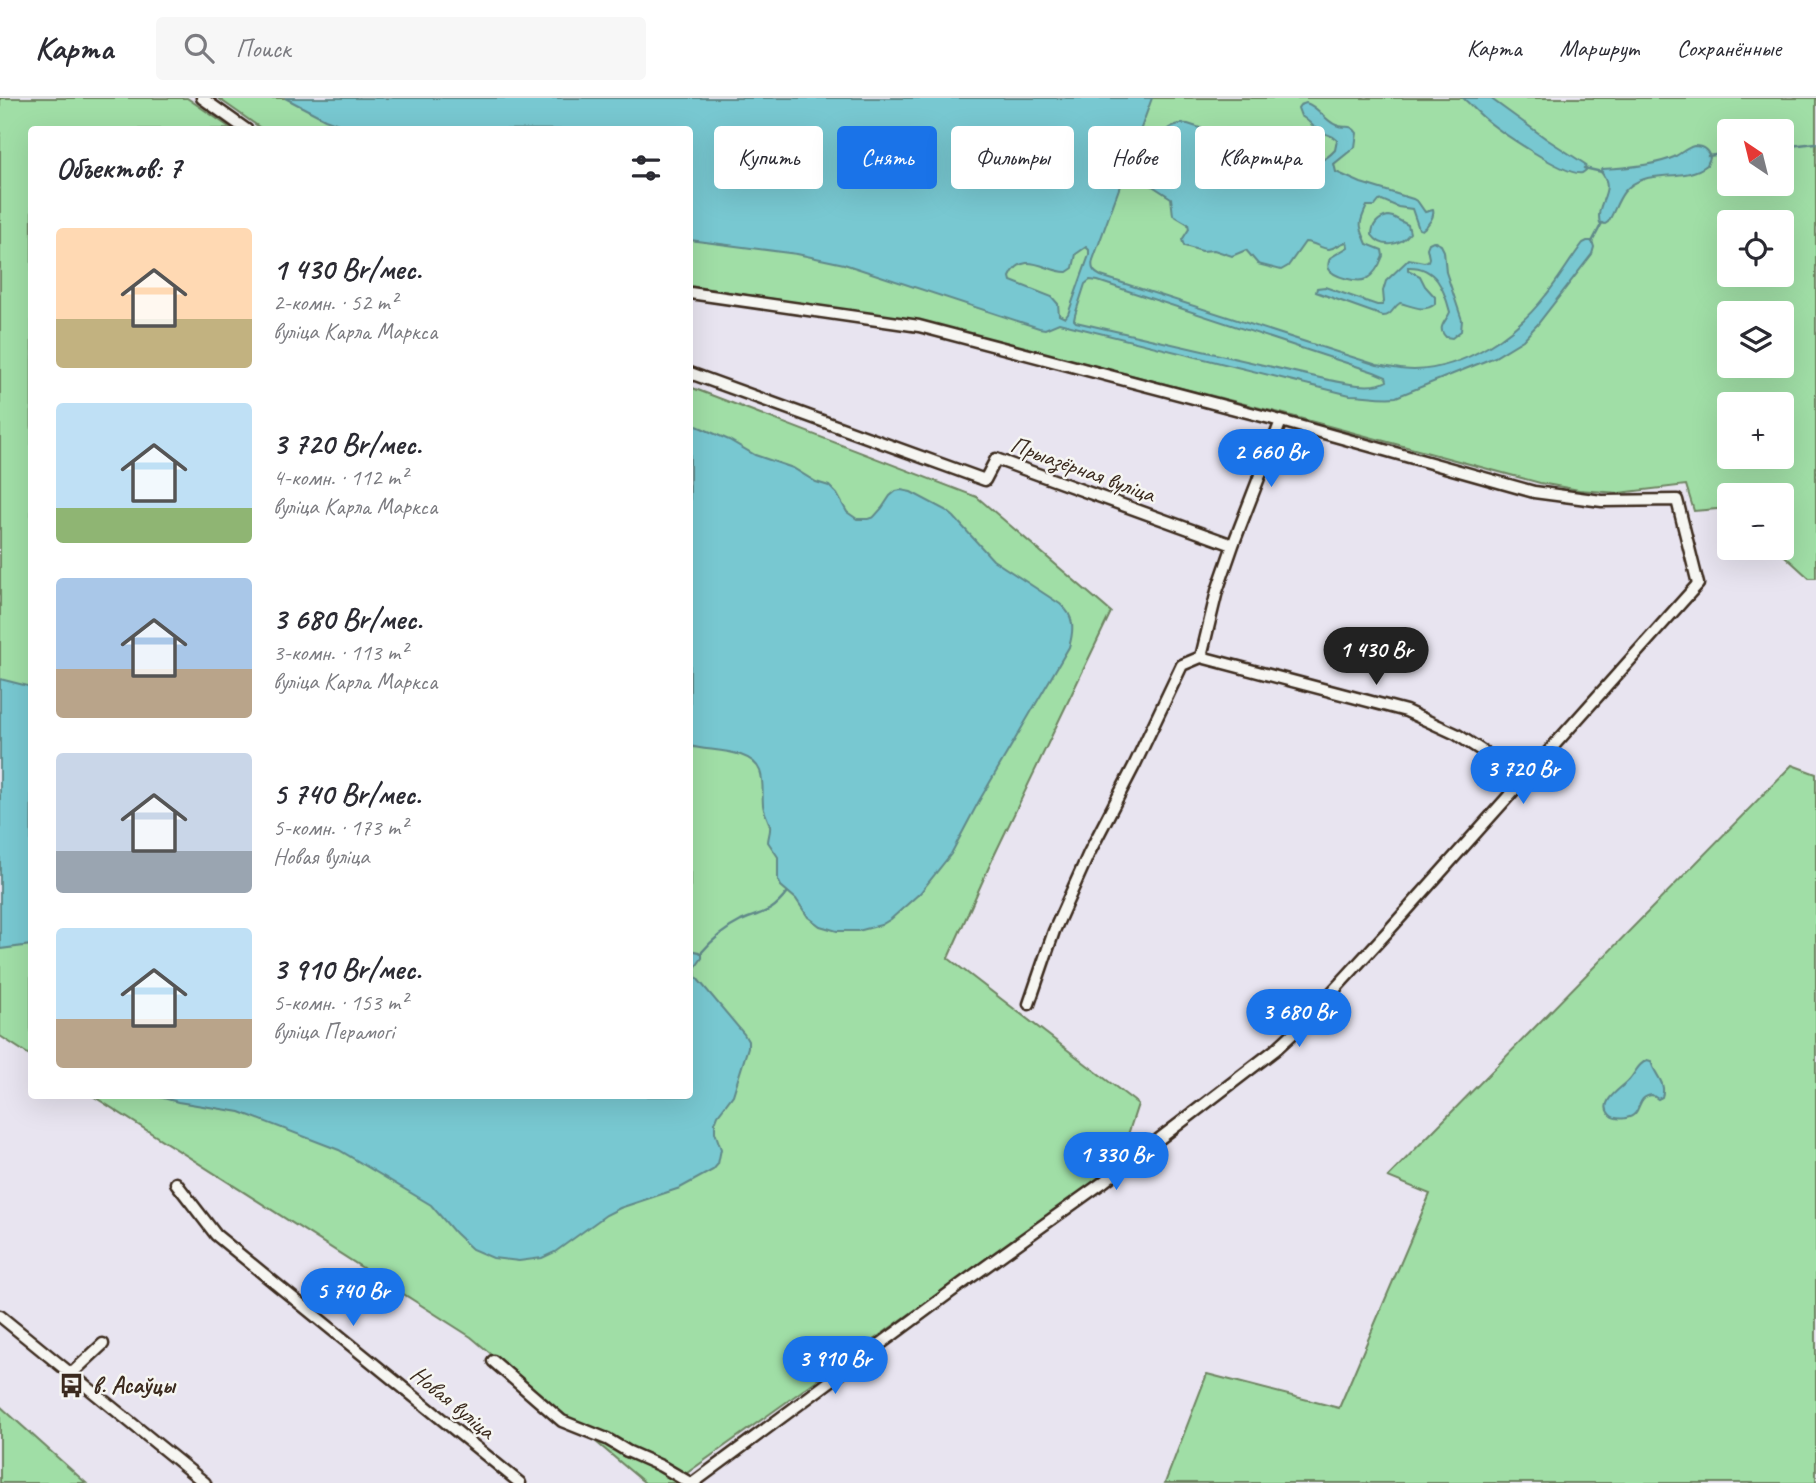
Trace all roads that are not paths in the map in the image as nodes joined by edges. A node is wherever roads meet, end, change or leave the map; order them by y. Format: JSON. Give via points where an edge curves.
{"nodes":[{"id":1,"x":202,"y":98,"type":"edge"},
{"id":2,"x":241,"y":126,"type":"edge"},
{"id":3,"x":693,"y":293,"type":"edge"},
{"id":4,"x":693,"y":374,"type":"edge"},
{"id":5,"x":1280,"y":421,"type":"junction"},
{"id":6,"x":1233,"y":545,"type":"junction"},
{"id":7,"x":1200,"y":656,"type":"junction"},
{"id":8,"x":1526,"y":779,"type":"junction"},
{"id":9,"x":1029,"y":1004,"type":"dead end"},
{"id":10,"x":176,"y":1183,"type":"dead end"},
{"id":11,"x":0,"y":1316,"type":"edge"},
{"id":12,"x":103,"y":1343,"type":"dead end"},
{"id":13,"x":493,"y":1361,"type":"dead end"},
{"id":14,"x":71,"y":1374,"type":"junction"},
{"id":15,"x":205,"y":1483,"type":"edge"},
{"id":16,"x":520,"y":1483,"type":"edge"},
{"id":17,"x":691,"y":1483,"type":"edge"}],
"edges":[{"from":1,"to":2,"type":"street"},
{"from":3,"to":5,"type":"street","via":[[919,326]]},
{"from":4,"to":6,"type":"street","name":"Прыазёрная вуліца","via":[[985,480],[996,459]]},
{"from":5,"to":6,"type":"street"},
{"from":5,"to":8,"type":"street","via":[[1534,492],[1602,501],[1677,500],[1698,584]]},
{"from":6,"to":7,"type":"street"},
{"from":7,"to":8,"type":"street","via":[[1406,711],[1455,734]]},
{"from":7,"to":9,"type":"street","via":[[1182,665],[1089,853],[1054,931]]},
{"from":8,"to":17,"type":"street","via":[[1275,1050],[1102,1183]]},
{"from":10,"to":16,"type":"street","name":"Новая вуліца","via":[[216,1235]]},
{"from":11,"to":14,"type":"street"},
{"from":12,"to":14,"type":"street"},
{"from":13,"to":17,"type":"street","via":[[562,1421]]},
{"from":14,"to":15,"type":"street"}]}
